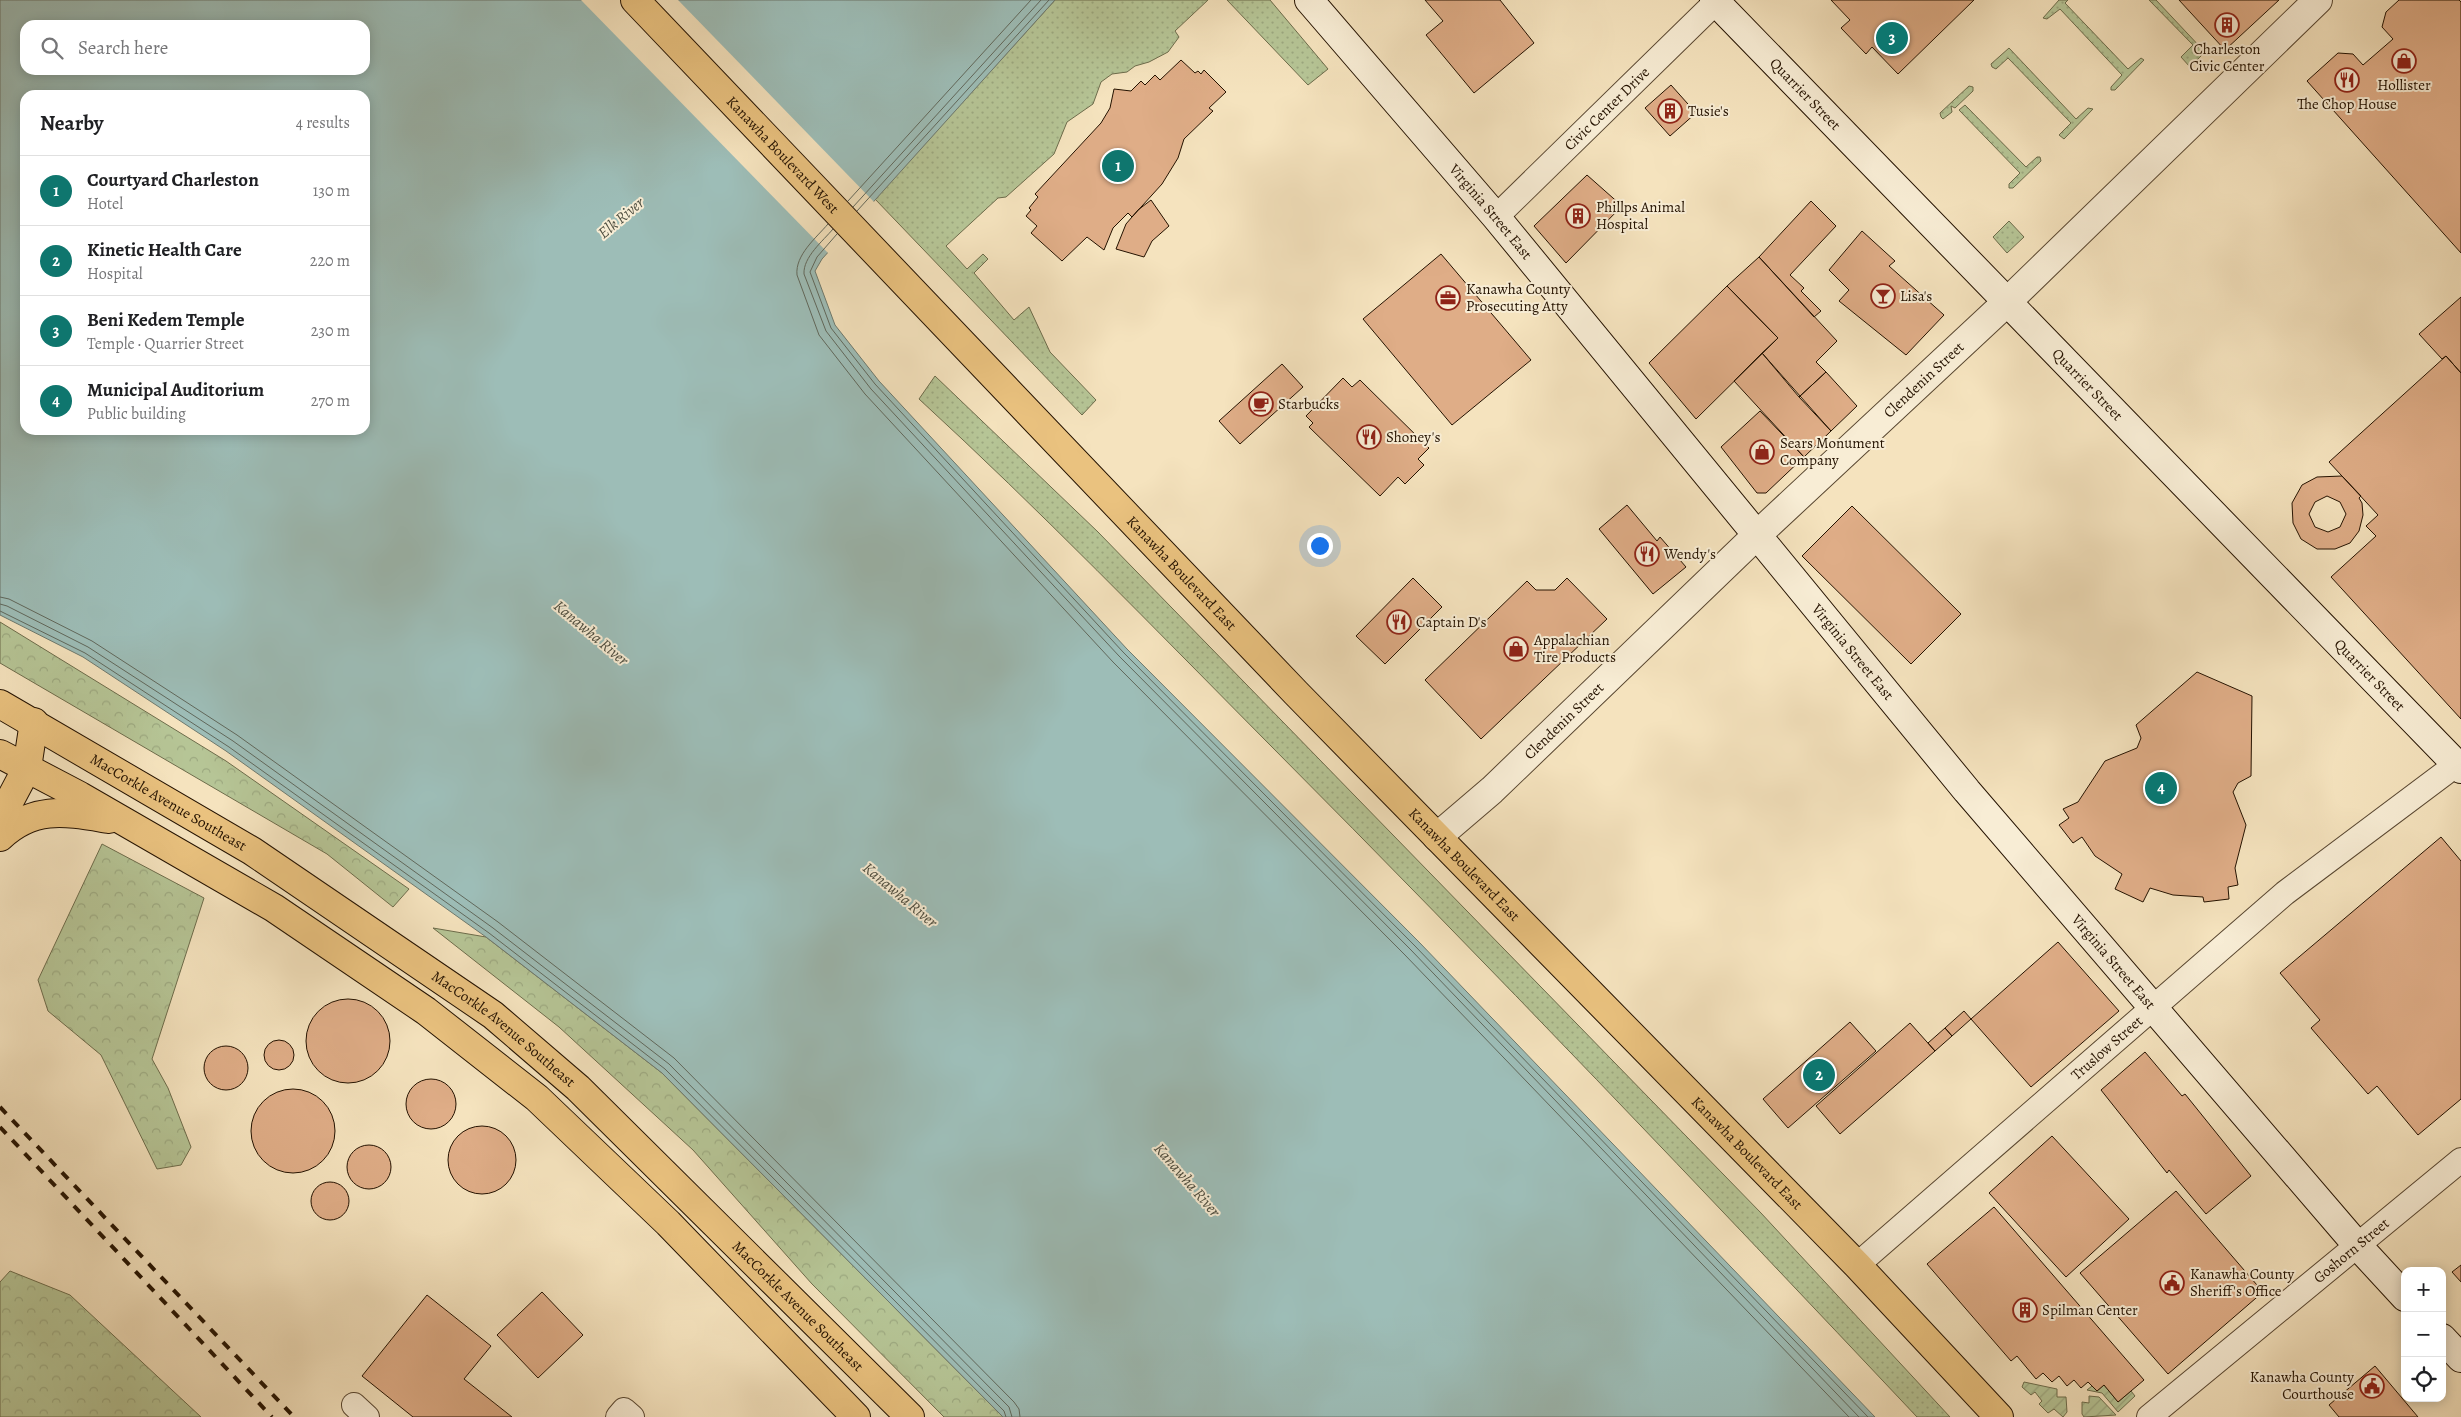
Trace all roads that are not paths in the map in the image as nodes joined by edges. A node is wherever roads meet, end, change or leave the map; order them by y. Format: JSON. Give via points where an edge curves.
{"nodes":[{"id":1,"x":635,"y":0,"type":"edge"},
{"id":2,"x":1309,"y":0,"type":"edge"},
{"id":3,"x":2318,"y":0,"type":"edge"},
{"id":4,"x":1716,"y":1,"type":"edge"},
{"id":5,"x":1496,"y":217,"type":"junction"},
{"id":6,"x":2007,"y":302,"type":"junction"},
{"id":7,"x":931,"y":310,"type":"joint"},
{"id":8,"x":1757,"y":535,"type":"junction"},
{"id":9,"x":0,"y":704,"type":"edge"},
{"id":10,"x":34,"y":722,"type":"junction"},
{"id":11,"x":0,"y":747,"type":"edge"},
{"id":12,"x":0,"y":754,"type":"edge"},
{"id":13,"x":2459,"y":767,"type":"edge"},
{"id":14,"x":27,"y":768,"type":"junction"},
{"id":15,"x":0,"y":820,"type":"edge"},
{"id":16,"x":125,"y":822,"type":"junction"},
{"id":17,"x":0,"y":837,"type":"edge"},
{"id":18,"x":1437,"y":837,"type":"junction"},
{"id":19,"x":2153,"y":1008,"type":"junction"},
{"id":20,"x":2461,"y":1160,"type":"edge"},
{"id":21,"x":2357,"y":1245,"type":"junction"},
{"id":22,"x":1857,"y":1265,"type":"junction"},
{"id":23,"x":2401,"y":1293,"type":"edge"},
{"id":24,"x":2446,"y":1342,"type":"edge"},
{"id":25,"x":2461,"y":1358,"type":"edge"},
{"id":26,"x":856,"y":1417,"type":"edge"},
{"id":27,"x":910,"y":1417,"type":"edge"},
{"id":28,"x":1999,"y":1417,"type":"edge"},
{"id":29,"x":2149,"y":1417,"type":"edge"}],
"edges":[{"from":1,"to":7,"type":"main road","name":"Kanawha Boulevard West"},
{"from":2,"to":5,"type":"main road","name":"Virginia Street East"},
{"from":3,"to":6,"type":"main road","name":"Clendenin Street"},
{"from":4,"to":5,"type":"street","name":"Civic Center Drive"},
{"from":4,"to":6,"type":"main road","name":"Quarrier Street"},
{"from":5,"to":8,"type":"main road","name":"Virginia Street East"},
{"from":6,"to":8,"type":"main road","name":"Clendenin Street"},
{"from":6,"to":13,"type":"main road","name":"Quarrier Street"},
{"from":7,"to":18,"type":"main road","name":"Kanawha Boulevard East"},
{"from":8,"to":18,"type":"main road","name":"Clendenin Street","via":[[1492,790]]},
{"from":8,"to":19,"type":"main road","name":"Virginia Street East"},
{"from":9,"to":10,"type":"main road","name":"MacCorkle Avenue Southeast"},
{"from":10,"to":11,"type":"main road"},
{"from":10,"to":14,"type":"main road"},
{"from":10,"to":27,"type":"main road","name":"MacCorkle Avenue Southeast","via":[[252,851],[493,1015],[578,1088]]},
{"from":12,"to":14,"type":"main road"},
{"from":13,"to":19,"type":"street","name":"Truslow Street","via":[[2285,893]]},
{"from":14,"to":15,"type":"main road"},
{"from":14,"to":16,"type":"main road"},
{"from":16,"to":17,"type":"main road","via":[[52,812],[28,818]]},
{"from":16,"to":26,"type":"main road","via":[[274,908],[426,1011],[537,1098],[668,1223]]},
{"from":18,"to":22,"type":"main road","name":"Kanawha Boulevard East"},
{"from":19,"to":21,"type":"main road","name":"Virginia Street East"},
{"from":19,"to":22,"type":"street","name":"Truslow Street"},
{"from":20,"to":21,"type":"street","name":"Goshorn Street"},
{"from":21,"to":23,"type":"main road","name":"Virginia Street East"},
{"from":21,"to":29,"type":"street","name":"Goshorn Street"},
{"from":22,"to":28,"type":"main road","name":"Kanawha Boulevard East"},
{"from":24,"to":25,"type":"main road"}]}
